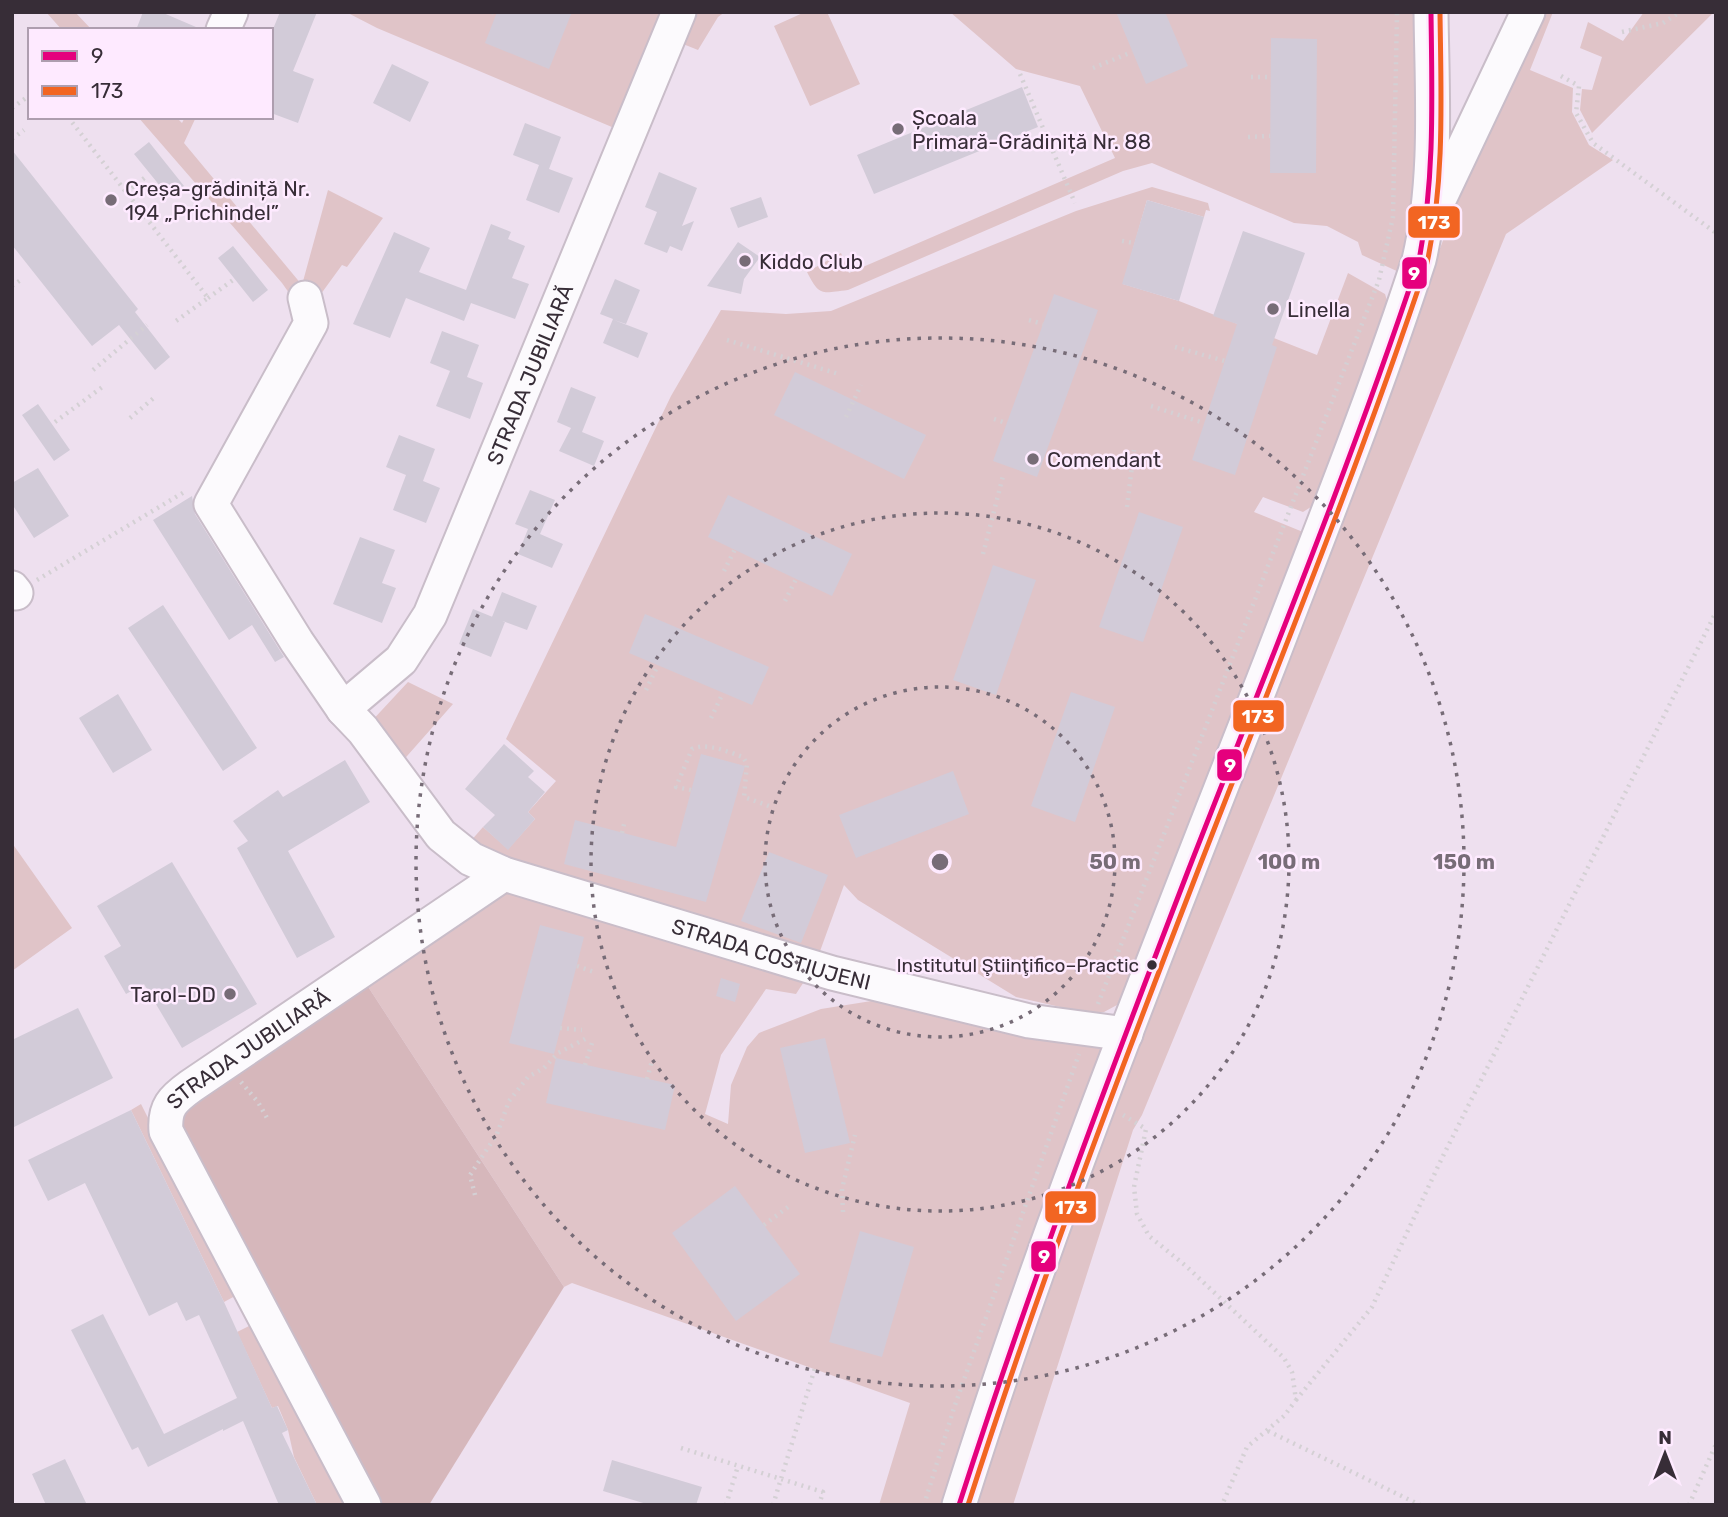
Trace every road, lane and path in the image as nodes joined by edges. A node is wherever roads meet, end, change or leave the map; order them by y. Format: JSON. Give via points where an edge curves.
{"nodes":[{"id":1,"x":231,"y":12,"type":"edge"},
{"id":2,"x":679,"y":12,"type":"edge"},
{"id":3,"x":1397,"y":12,"type":"edge"},
{"id":4,"x":1431,"y":12,"type":"edge"},
{"id":5,"x":1528,"y":12,"type":"edge"},
{"id":6,"x":1681,"y":12,"type":"edge"},
{"id":7,"x":224,"y":28,"type":"edge"},
{"id":8,"x":1622,"y":32,"type":"dead end"},
{"id":9,"x":1132,"y":52,"type":"dead end"},
{"id":10,"x":1093,"y":68,"type":"dead end"},
{"id":11,"x":1020,"y":74,"type":"dead end"},
{"id":12,"x":1560,"y":76,"type":"dead end"},
{"id":13,"x":1251,"y":77,"type":"dead end"},
{"id":14,"x":1271,"y":77,"type":"dead end"},
{"id":15,"x":28,"y":96,"type":"edge"},
{"id":16,"x":12,"y":108,"type":"edge"},
{"id":17,"x":70,"y":119,"type":"edge"},
{"id":18,"x":24,"y":130,"type":"dead end"},
{"id":19,"x":1270,"y":136,"type":"dead end"},
{"id":20,"x":1248,"y":137,"type":"dead end"},
{"id":21,"x":12,"y":139,"type":"edge"},
{"id":22,"x":147,"y":176,"type":"dead end"},
{"id":23,"x":126,"y":192,"type":"junction"},
{"id":24,"x":1075,"y":202,"type":"dead end"},
{"id":25,"x":1426,"y":229,"type":"junction"},
{"id":26,"x":1716,"y":233,"type":"edge"},
{"id":27,"x":1122,"y":241,"type":"dead end"},
{"id":28,"x":1134,"y":243,"type":"dead end"},
{"id":29,"x":22,"y":279,"type":"dead end"},
{"id":30,"x":233,"y":280,"type":"dead end"},
{"id":31,"x":12,"y":286,"type":"edge"},
{"id":32,"x":208,"y":298,"type":"junction"},
{"id":33,"x":305,"y":298,"type":"dead end"},
{"id":34,"x":1029,"y":320,"type":"dead end"},
{"id":35,"x":176,"y":321,"type":"dead end"},
{"id":36,"x":1043,"y":324,"type":"dead end"},
{"id":37,"x":146,"y":325,"type":"dead end"},
{"id":38,"x":727,"y":340,"type":"dead end"},
{"id":39,"x":1175,"y":347,"type":"dead end"},
{"id":40,"x":1224,"y":361,"type":"dead end"},
{"id":41,"x":93,"y":370,"type":"dead end"},
{"id":42,"x":839,"y":374,"type":"dead end"},
{"id":43,"x":104,"y":385,"type":"dead end"},
{"id":44,"x":861,"y":385,"type":"dead end"},
{"id":45,"x":156,"y":396,"type":"dead end"},
{"id":46,"x":1152,"y":406,"type":"dead end"},
{"id":47,"x":846,"y":416,"type":"dead end"},
{"id":48,"x":130,"y":418,"type":"dead end"},
{"id":49,"x":994,"y":419,"type":"dead end"},
{"id":50,"x":55,"y":422,"type":"dead end"},
{"id":51,"x":1006,"y":424,"type":"dead end"},
{"id":52,"x":1204,"y":424,"type":"dead end"},
{"id":53,"x":1134,"y":450,"type":"dead end"},
{"id":54,"x":1003,"y":475,"type":"dead end"},
{"id":55,"x":187,"y":491,"type":"dead end"},
{"id":56,"x":1127,"y":507,"type":"dead end"},
{"id":57,"x":735,"y":549,"type":"dead end"},
{"id":58,"x":983,"y":554,"type":"dead end"},
{"id":59,"x":724,"y":572,"type":"dead end"},
{"id":60,"x":796,"y":579,"type":"dead end"},
{"id":61,"x":14,"y":591,"type":"edge"},
{"id":62,"x":785,"y":601,"type":"dead end"},
{"id":63,"x":1716,"y":611,"type":"edge"},
{"id":64,"x":658,"y":665,"type":"dead end"},
{"id":65,"x":646,"y":690,"type":"dead end"},
{"id":66,"x":723,"y":693,"type":"dead end"},
{"id":67,"x":343,"y":709,"type":"junction"},
{"id":68,"x":711,"y":718,"type":"dead end"},
{"id":69,"x":691,"y":790,"type":"dead end"},
{"id":70,"x":769,"y":806,"type":"dead end"},
{"id":71,"x":625,"y":820,"type":"dead end"},
{"id":72,"x":622,"y":833,"type":"dead end"},
{"id":73,"x":504,"y":874,"type":"junction"},
{"id":74,"x":577,"y":966,"type":"dead end"},
{"id":75,"x":594,"y":972,"type":"dead end"},
{"id":76,"x":561,"y":1028,"type":"dead end"},
{"id":77,"x":1088,"y":1029,"type":"junction"},
{"id":78,"x":582,"y":1030,"type":"dead end"},
{"id":79,"x":1126,"y":1034,"type":"junction"},
{"id":80,"x":587,"y":1038,"type":"dead end"},
{"id":81,"x":592,"y":1043,"type":"dead end"},
{"id":82,"x":652,"y":1061,"type":"dead end"},
{"id":83,"x":225,"y":1063,"type":"junction"},
{"id":84,"x":585,"y":1065,"type":"dead end"},
{"id":85,"x":647,"y":1079,"type":"dead end"},
{"id":86,"x":1101,"y":1102,"type":"junction"},
{"id":87,"x":267,"y":1118,"type":"dead end"},
{"id":88,"x":855,"y":1135,"type":"dead end"},
{"id":89,"x":475,"y":1195,"type":"dead end"},
{"id":90,"x":788,"y":1207,"type":"dead end"},
{"id":91,"x":843,"y":1212,"type":"dead end"},
{"id":92,"x":764,"y":1225,"type":"dead end"},
{"id":93,"x":815,"y":1368,"type":"dead end"},
{"id":94,"x":1296,"y":1399,"type":"junction"},
{"id":95,"x":1268,"y":1431,"type":"junction"},
{"id":96,"x":1716,"y":1444,"type":"edge"},
{"id":97,"x":681,"y":1448,"type":"dead end"},
{"id":98,"x":738,"y":1466,"type":"junction"},
{"id":99,"x":780,"y":1480,"type":"junction"},
{"id":100,"x":364,"y":1505,"type":"edge"},
{"id":101,"x":726,"y":1505,"type":"edge"},
{"id":102,"x":774,"y":1505,"type":"edge"},
{"id":103,"x":819,"y":1505,"type":"edge"},
{"id":104,"x":924,"y":1505,"type":"edge"},
{"id":105,"x":959,"y":1505,"type":"edge"},
{"id":106,"x":1222,"y":1505,"type":"edge"},
{"id":107,"x":1420,"y":1505,"type":"edge"},
{"id":108,"x":1689,"y":1505,"type":"edge"}],
"edges":[{"from":1,"to":7,"type":"street"},
{"from":2,"to":67,"type":"street","name":"STRADA JUBILIARĂ","via":[[430,615],[401,660]]},
{"from":3,"to":77,"type":"path","via":[[1393,217],[1379,280]]},
{"from":4,"to":25,"type":"street","via":[[1432,155]]},
{"from":5,"to":25,"type":"street"},
{"from":6,"to":8,"type":"path","via":[[1663,23]]},
{"from":9,"to":10,"type":"path"},
{"from":11,"to":24,"type":"path"},
{"from":12,"to":26,"type":"path","via":[[1579,86],[1577,113],[1593,143]]},
{"from":13,"to":14,"type":"path"},
{"from":15,"to":16,"type":"path"},
{"from":17,"to":23,"type":"path"},
{"from":18,"to":21,"type":"path"},
{"from":19,"to":20,"type":"path"},
{"from":22,"to":23,"type":"path"},
{"from":23,"to":32,"type":"path"},
{"from":25,"to":79,"type":"street","via":[[1408,292],[1322,529]]},
{"from":27,"to":28,"type":"path"},
{"from":29,"to":31,"type":"path"},
{"from":30,"to":32,"type":"path"},
{"from":32,"to":35,"type":"path"},
{"from":33,"to":67,"type":"street","via":[[311,323],[211,503]]},
{"from":34,"to":36,"type":"path"},
{"from":37,"to":41,"type":"path"},
{"from":38,"to":42,"type":"path"},
{"from":39,"to":40,"type":"path"},
{"from":43,"to":50,"type":"path"},
{"from":44,"to":47,"type":"path"},
{"from":45,"to":48,"type":"path"},
{"from":46,"to":52,"type":"path"},
{"from":49,"to":51,"type":"path"},
{"from":53,"to":56,"type":"path"},
{"from":54,"to":58,"type":"path"},
{"from":55,"to":61,"type":"path"},
{"from":57,"to":59,"type":"path"},
{"from":60,"to":62,"type":"path"},
{"from":63,"to":94,"type":"path","via":[[1372,1307]]},
{"from":64,"to":65,"type":"path"},
{"from":66,"to":68,"type":"path"},
{"from":67,"to":73,"type":"street","via":[[441,835],[471,859]]},
{"from":69,"to":70,"type":"path","via":[[676,788],[692,749],[707,747],[743,757],[747,764],[744,797]]},
{"from":71,"to":72,"type":"path"},
{"from":73,"to":77,"type":"street","name":"STRADA COSTIUJENI","via":[[832,974],[1029,1021]]},
{"from":73,"to":83,"type":"street","name":"STRADA JUBILIARĂ"},
{"from":74,"to":75,"type":"path"},
{"from":76,"to":78,"type":"path"},
{"from":77,"to":79,"type":"street","name":"STRADA COSTIUJENI"},
{"from":77,"to":104,"type":"path"},
{"from":79,"to":86,"type":"street"},
{"from":80,"to":89,"type":"path","via":[[527,1077],[509,1101],[497,1134],[470,1175]]},
{"from":81,"to":84,"type":"path"},
{"from":82,"to":85,"type":"path"},
{"from":83,"to":87,"type":"path"},
{"from":83,"to":100,"type":"street","name":"STRADA JUBILIARĂ","via":[[172,1100],[165,1115],[166,1131]]},
{"from":86,"to":94,"type":"path","via":[[1146,1129],[1134,1188],[1137,1214],[1149,1236],[1284,1358],[1292,1372]]},
{"from":86,"to":105,"type":"street","via":[[1029,1293]]},
{"from":88,"to":91,"type":"path","via":[[842,1189]]},
{"from":90,"to":92,"type":"path"},
{"from":93,"to":99,"type":"path"},
{"from":94,"to":95,"type":"path"},
{"from":95,"to":106,"type":"path","via":[[1247,1447]]},
{"from":95,"to":107,"type":"path"},
{"from":96,"to":108,"type":"path"},
{"from":97,"to":98,"type":"path"},
{"from":98,"to":99,"type":"path"},
{"from":98,"to":101,"type":"path"},
{"from":99,"to":102,"type":"path"},
{"from":99,"to":103,"type":"path","via":[[822,1492]]}]}
